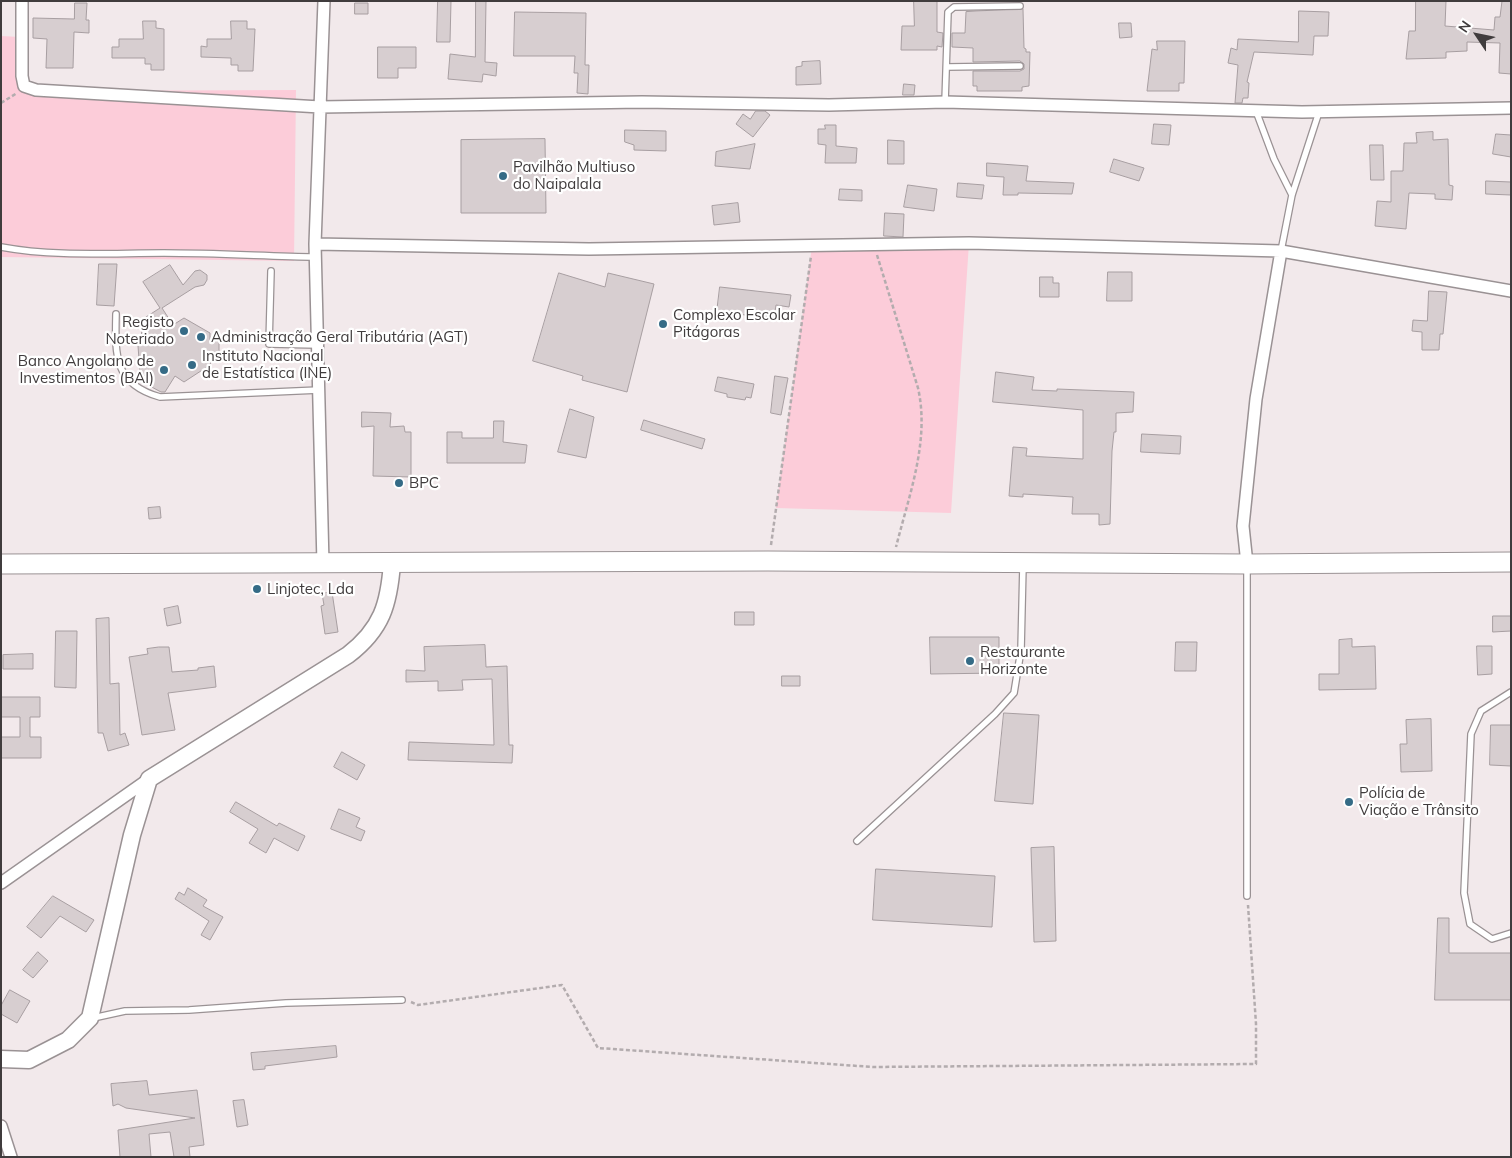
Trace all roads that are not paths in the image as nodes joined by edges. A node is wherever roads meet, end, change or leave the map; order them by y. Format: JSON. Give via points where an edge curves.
{"nodes":[{"id":1,"x":22,"y":1,"type":"edge"},
{"id":2,"x":324,"y":1,"type":"edge"},
{"id":3,"x":1020,"y":6,"type":"dead end"},
{"id":4,"x":1020,"y":66,"type":"dead end"},
{"id":5,"x":947,"y":67,"type":"junction"},
{"id":6,"x":946,"y":102,"type":"junction"},
{"id":7,"x":320,"y":107,"type":"junction"},
{"id":8,"x":1511,"y":108,"type":"edge"},
{"id":9,"x":1256,"y":111,"type":"junction"},
{"id":10,"x":1319,"y":112,"type":"junction"},
{"id":11,"x":1292,"y":195,"type":"junction"},
{"id":12,"x":315,"y":244,"type":"junction"},
{"id":13,"x":1,"y":246,"type":"edge"},
{"id":14,"x":1281,"y":251,"type":"junction"},
{"id":15,"x":316,"y":257,"type":"junction"},
{"id":16,"x":271,"y":271,"type":"dead end"},
{"id":17,"x":1511,"y":291,"type":"edge"},
{"id":18,"x":116,"y":314,"type":"dead end"},
{"id":19,"x":318,"y":345,"type":"junction"},
{"id":20,"x":319,"y":390,"type":"junction"},
{"id":21,"x":1511,"y":562,"type":"edge"},
{"id":22,"x":392,"y":563,"type":"junction"},
{"id":23,"x":1023,"y":563,"type":"junction"},
{"id":24,"x":1,"y":564,"type":"edge"},
{"id":25,"x":323,"y":564,"type":"junction"},
{"id":26,"x":1247,"y":564,"type":"junction"},
{"id":27,"x":1511,"y":692,"type":"edge"},
{"id":28,"x":149,"y":779,"type":"junction"},
{"id":29,"x":857,"y":841,"type":"dead end"},
{"id":30,"x":1,"y":883,"type":"edge"},
{"id":31,"x":1247,"y":896,"type":"road end"},
{"id":32,"x":1511,"y":933,"type":"edge"},
{"id":33,"x":402,"y":1000,"type":"road end"},
{"id":34,"x":90,"y":1018,"type":"junction"},
{"id":35,"x":1,"y":1060,"type":"edge"},
{"id":36,"x":1,"y":1126,"type":"edge"},
{"id":37,"x":11,"y":1157,"type":"edge"}],
"edges":[{"from":1,"to":7,"type":"street","via":[[24,86],[36,90]]},
{"from":2,"to":7,"type":"street"},
{"from":3,"to":5,"type":"lane","via":[[954,7],[948,12]]},
{"from":4,"to":5,"type":"lane"},
{"from":5,"to":6,"type":"lane"},
{"from":6,"to":7,"type":"street"},
{"from":6,"to":9,"type":"street"},
{"from":7,"to":12,"type":"street"},
{"from":8,"to":10,"type":"street"},
{"from":9,"to":10,"type":"street"},
{"from":9,"to":11,"type":"lane","via":[[1274,160]]},
{"from":10,"to":11,"type":"lane"},
{"from":11,"to":14,"type":"lane"},
{"from":12,"to":14,"type":"street","via":[[589,249],[978,244]]},
{"from":12,"to":15,"type":"street"},
{"from":13,"to":15,"type":"lane","via":[[28,252],[72,255],[182,253]]},
{"from":14,"to":17,"type":"street"},
{"from":14,"to":26,"type":"street","via":[[1256,399],[1243,526]]},
{"from":15,"to":19,"type":"street"},
{"from":16,"to":19,"type":"lane","via":[[269,344]]},
{"from":18,"to":20,"type":"lane","via":[[115,342],[120,370],[128,382],[143,392],[160,397]]},
{"from":19,"to":20,"type":"street"},
{"from":20,"to":25,"type":"street"},
{"from":21,"to":26,"type":"main road"},
{"from":22,"to":23,"type":"main road"},
{"from":22,"to":25,"type":"main road"},
{"from":22,"to":28,"type":"street","via":[[390,593],[378,623],[366,641]]},
{"from":23,"to":26,"type":"main road"},
{"from":23,"to":29,"type":"lane","via":[[1021,650],[1014,693]]},
{"from":24,"to":25,"type":"main road"},
{"from":26,"to":31,"type":"lane"},
{"from":27,"to":32,"type":"lane","via":[[1480,711],[1471,734],[1464,893],[1470,924],[1492,939]]},
{"from":28,"to":30,"type":"street"},
{"from":28,"to":34,"type":"street","via":[[132,835]]},
{"from":33,"to":34,"type":"lane","via":[[124,1011]]},
{"from":34,"to":35,"type":"street","via":[[68,1040],[29,1060]]},
{"from":36,"to":37,"type":"street"}]}
